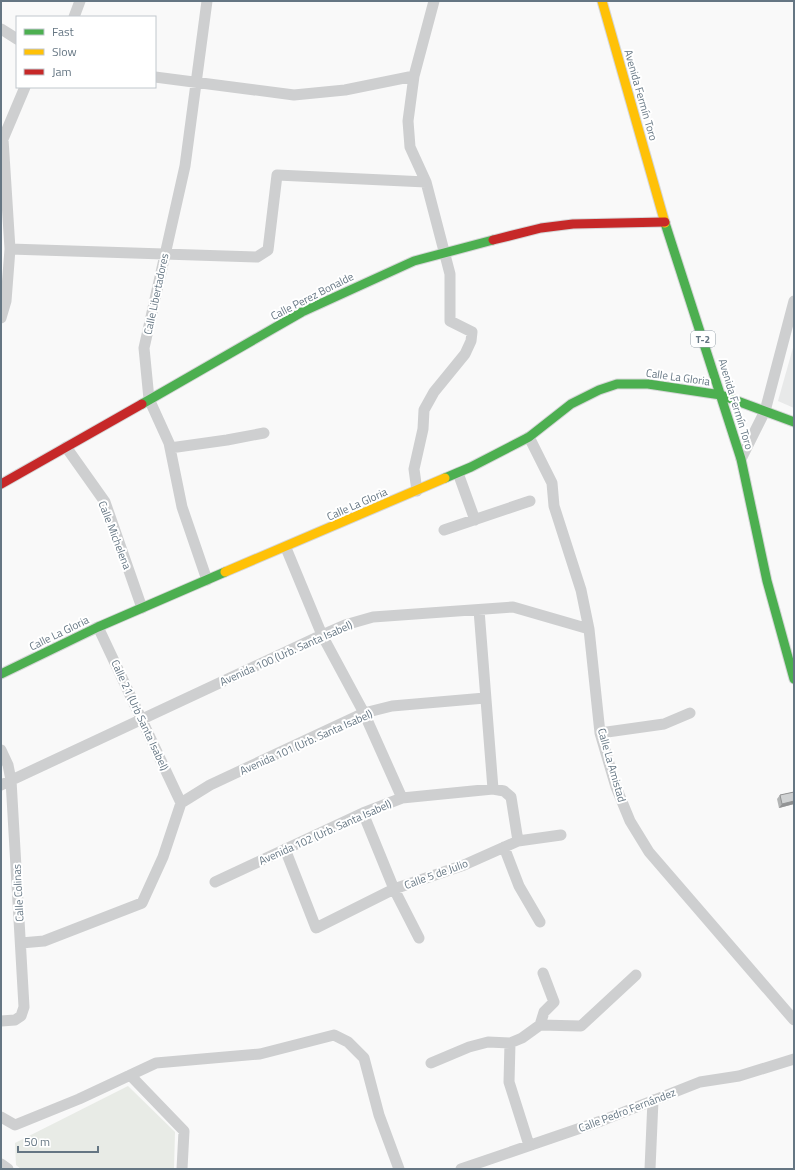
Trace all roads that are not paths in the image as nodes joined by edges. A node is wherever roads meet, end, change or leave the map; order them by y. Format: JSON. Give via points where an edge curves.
{"nodes":[{"id":1,"x":80,"y":1,"type":"edge"},
{"id":2,"x":207,"y":1,"type":"edge"},
{"id":3,"x":434,"y":1,"type":"edge"},
{"id":4,"x":602,"y":1,"type":"edge"},
{"id":5,"x":74,"y":16,"type":"edge"},
{"id":6,"x":1,"y":30,"type":"edge"},
{"id":7,"x":16,"y":38,"type":"edge"},
{"id":8,"x":414,"y":76,"type":"junction"},
{"id":9,"x":156,"y":77,"type":"edge"},
{"id":10,"x":196,"y":83,"type":"junction"},
{"id":11,"x":25,"y":88,"type":"edge"},
{"id":12,"x":426,"y":182,"type":"junction"},
{"id":13,"x":665,"y":222,"type":"junction"},
{"id":14,"x":10,"y":249,"type":"junction"},
{"id":15,"x":443,"y":252,"type":"junction"},
{"id":16,"x":164,"y":254,"type":"junction"},
{"id":17,"x":794,"y":301,"type":"edge"},
{"id":18,"x":1,"y":318,"type":"edge"},
{"id":19,"x":721,"y":395,"type":"junction"},
{"id":20,"x":148,"y":399,"type":"junction"},
{"id":21,"x":765,"y":411,"type":"junction"},
{"id":22,"x":794,"y":422,"type":"edge"},
{"id":23,"x":264,"y":432,"type":"dead end"},
{"id":24,"x":529,"y":436,"type":"junction"},
{"id":25,"x":66,"y":447,"type":"junction"},
{"id":26,"x":170,"y":448,"type":"junction"},
{"id":27,"x":741,"y":459,"type":"junction"},
{"id":28,"x":458,"y":473,"type":"junction"},
{"id":29,"x":1,"y":484,"type":"edge"},
{"id":30,"x":417,"y":491,"type":"junction"},
{"id":31,"x":530,"y":501,"type":"dead end"},
{"id":32,"x":475,"y":520,"type":"junction"},
{"id":33,"x":444,"y":530,"type":"dead end"},
{"id":34,"x":286,"y":548,"type":"junction"},
{"id":35,"x":207,"y":580,"type":"junction"},
{"id":36,"x":142,"y":608,"type":"junction"},
{"id":37,"x":479,"y":610,"type":"junction"},
{"id":38,"x":98,"y":627,"type":"junction"},
{"id":39,"x":589,"y":629,"type":"junction"},
{"id":40,"x":322,"y":635,"type":"junction"},
{"id":41,"x":1,"y":674,"type":"edge"},
{"id":42,"x":794,"y":679,"type":"edge"},
{"id":43,"x":485,"y":698,"type":"junction"},
{"id":44,"x":364,"y":713,"type":"junction"},
{"id":45,"x":690,"y":713,"type":"dead end"},
{"id":46,"x":142,"y":719,"type":"junction"},
{"id":47,"x":600,"y":733,"type":"junction"},
{"id":48,"x":1,"y":750,"type":"edge"},
{"id":49,"x":6,"y":783,"type":"edge"},
{"id":50,"x":493,"y":789,"type":"junction"},
{"id":51,"x":402,"y":798,"type":"junction"},
{"id":52,"x":181,"y":803,"type":"junction"},
{"id":53,"x":363,"y":813,"type":"junction"},
{"id":54,"x":561,"y":835,"type":"dead end"},
{"id":55,"x":518,"y":841,"type":"junction"},
{"id":56,"x":504,"y":847,"type":"junction"},
{"id":57,"x":285,"y":848,"type":"junction"},
{"id":58,"x":215,"y":882,"type":"dead end"},
{"id":59,"x":394,"y":889,"type":"junction"},
{"id":60,"x":540,"y":922,"type":"dead end"},
{"id":61,"x":419,"y":938,"type":"dead end"},
{"id":62,"x":21,"y":943,"type":"junction"},
{"id":63,"x":542,"y":972,"type":"dead end"},
{"id":64,"x":636,"y":976,"type":"dead end"},
{"id":65,"x":794,"y":1020,"type":"edge"},
{"id":66,"x":1,"y":1021,"type":"edge"},
{"id":67,"x":540,"y":1025,"type":"junction"},
{"id":68,"x":510,"y":1042,"type":"junction"},
{"id":69,"x":794,"y":1059,"type":"edge"},
{"id":70,"x":432,"y":1063,"type":"dead end"},
{"id":71,"x":130,"y":1075,"type":"junction"},
{"id":72,"x":653,"y":1100,"type":"junction"},
{"id":73,"x":1,"y":1117,"type":"edge"},
{"id":74,"x":529,"y":1145,"type":"junction"},
{"id":75,"x":1,"y":1164,"type":"edge"},
{"id":76,"x":8,"y":1169,"type":"edge"},
{"id":77,"x":182,"y":1169,"type":"edge"},
{"id":78,"x":399,"y":1169,"type":"edge"},
{"id":79,"x":461,"y":1169,"type":"edge"},
{"id":80,"x":650,"y":1169,"type":"edge"}],
"edges":[{"from":1,"to":5,"type":"street"},
{"from":2,"to":10,"type":"street","name":"Calle Libertadores"},
{"from":3,"to":8,"type":"street"},
{"from":4,"to":13,"type":"main road","name":"Avenida Fermín Toro","number":"T-2"},
{"from":6,"to":7,"type":"street"},
{"from":8,"to":10,"type":"street","via":[[345,90],[294,95]]},
{"from":8,"to":12,"type":"street","via":[[408,121],[410,147]]},
{"from":9,"to":10,"type":"street"},
{"from":10,"to":16,"type":"street","name":"Calle Libertadores","via":[[185,166]]},
{"from":11,"to":14,"type":"street","via":[[2,139]]},
{"from":12,"to":15,"type":"street"},
{"from":12,"to":16,"type":"street","via":[[277,175],[268,250],[257,257]]},
{"from":13,"to":15,"type":"main road","name":"Calle Perez Bonalde","via":[[573,224],[541,228]]},
{"from":13,"to":19,"type":"main road","name":"Avenida Fermín Toro","number":"T-2"},
{"from":14,"to":16,"type":"street"},
{"from":14,"to":18,"type":"street","via":[[6,301]]},
{"from":15,"to":20,"type":"main road","name":"Calle Perez Bonalde","via":[[408,264],[302,312]]},
{"from":15,"to":30,"type":"street","via":[[450,274],[450,321],[472,332],[465,354],[434,392],[424,410],[423,429],[414,469]]},
{"from":16,"to":20,"type":"street","name":"Calle Libertadores","via":[[144,348]]},
{"from":17,"to":21,"type":"street"},
{"from":19,"to":21,"type":"main road","name":"Calle La Gloria"},
{"from":19,"to":24,"type":"main road","name":"Calle La Gloria","via":[[648,384],[617,384],[571,404]]},
{"from":19,"to":27,"type":"main road","name":"Avenida Fermín Toro","number":"T-2"},
{"from":20,"to":25,"type":"main road","name":"Calle Perez Bonalde"},
{"from":20,"to":26,"type":"street","name":"Calle Libertadores"},
{"from":21,"to":22,"type":"main road","name":"Calle La Gloria"},
{"from":21,"to":27,"type":"street"},
{"from":23,"to":26,"type":"street"},
{"from":24,"to":28,"type":"main road","name":"Calle La Gloria"},
{"from":24,"to":39,"type":"street","name":"Calle La Amistad","via":[[552,483],[554,506],[581,590]]},
{"from":25,"to":29,"type":"main road","name":"Calle Perez Bonalde"},
{"from":25,"to":36,"type":"street","name":"Calle Michelena","via":[[105,502]]},
{"from":26,"to":35,"type":"street","name":"Calle Libertadores","via":[[182,507]]},
{"from":27,"to":42,"type":"main road","name":"Avenida Fermín Toro","number":"T-2","via":[[767,581]]},
{"from":28,"to":30,"type":"main road","name":"Calle La Gloria"},
{"from":28,"to":32,"type":"street"},
{"from":30,"to":34,"type":"main road","name":"Calle La Gloria"},
{"from":31,"to":32,"type":"street"},
{"from":32,"to":33,"type":"street"},
{"from":34,"to":35,"type":"main road","name":"Calle La Gloria"},
{"from":34,"to":40,"type":"street"},
{"from":35,"to":36,"type":"main road","name":"Calle La Gloria"},
{"from":36,"to":38,"type":"main road","name":"Calle La Gloria"},
{"from":37,"to":39,"type":"street","name":"Avenida 100 (Urb. Santa Isabel)","via":[[512,607]]},
{"from":37,"to":40,"type":"street","name":"Avenida 100 (Urb. Santa Isabel)","via":[[373,617]]},
{"from":37,"to":43,"type":"street"},
{"from":38,"to":41,"type":"main road","name":"Calle La Gloria"},
{"from":38,"to":46,"type":"street","name":"Calle 21 (Urb Santa Isabel)"},
{"from":39,"to":47,"type":"street","name":"Calle La Amistad"},
{"from":40,"to":44,"type":"street"},
{"from":40,"to":46,"type":"street","name":"Avenida 100 (Urb. Santa Isabel)"},
{"from":43,"to":44,"type":"street","name":"Avenida 101 (Urb. Santa Isabel)","via":[[392,706]]},
{"from":43,"to":50,"type":"street"},
{"from":44,"to":51,"type":"street"},
{"from":44,"to":52,"type":"street","name":"Avenida 101 (Urb. Santa Isabel)","via":[[210,785]]},
{"from":45,"to":47,"type":"street","via":[[664,724]]},
{"from":46,"to":49,"type":"street","name":"Avenida 100 (Urb. Santa Isabel)"},
{"from":46,"to":52,"type":"street","name":"Calle 21 (Urb Santa Isabel)"},
{"from":47,"to":65,"type":"street","name":"Calle La Amistad","via":[[616,787],[630,821],[649,852]]},
{"from":48,"to":49,"type":"street","name":"Calle Colinas","via":[[8,765]]},
{"from":49,"to":62,"type":"street","name":"Calle Colinas"},
{"from":50,"to":51,"type":"street","name":"Avenida 102 (Urb. Santa Isabel)"},
{"from":50,"to":55,"type":"street","via":[[504,791],[510,797]]},
{"from":51,"to":53,"type":"street","name":"Avenida 102 (Urb. Santa Isabel)"},
{"from":52,"to":62,"type":"street","via":[[142,903],[44,941]]},
{"from":53,"to":57,"type":"street","name":"Avenida 102 (Urb. Santa Isabel)"},
{"from":53,"to":59,"type":"street"},
{"from":54,"to":55,"type":"street","name":"Calle 5 de Julio"},
{"from":55,"to":56,"type":"street","name":"Calle 5 de Julio"},
{"from":56,"to":59,"type":"street","name":"Calle 5 de Julio","via":[[464,865]]},
{"from":56,"to":60,"type":"street","via":[[519,886]]},
{"from":57,"to":58,"type":"street","name":"Avenida 102 (Urb. Santa Isabel)"},
{"from":57,"to":59,"type":"street","name":"Calle 5 de Julio","via":[[316,928]]},
{"from":59,"to":61,"type":"street"},
{"from":62,"to":66,"type":"street","name":"Calle Colinas","via":[[24,1007],[21,1016],[15,1020]]},
{"from":63,"to":67,"type":"street","via":[[554,1002],[544,1012]]},
{"from":64,"to":67,"type":"street","via":[[581,1026]]},
{"from":67,"to":68,"type":"street","via":[[522,1038]]},
{"from":68,"to":70,"type":"street","via":[[488,1042],[469,1047]]},
{"from":68,"to":74,"type":"street","via":[[509,1082]]},
{"from":69,"to":72,"type":"street","name":"Calle Pedro Fernández","via":[[739,1076],[700,1082]]},
{"from":71,"to":73,"type":"street","via":[[14,1125]]},
{"from":71,"to":77,"type":"street","via":[[184,1131]]},
{"from":71,"to":78,"type":"street","via":[[156,1063],[260,1054],[334,1035],[348,1042],[364,1058],[379,1116]]},
{"from":72,"to":74,"type":"street","name":"Calle Pedro Fernández","via":[[601,1121]]},
{"from":72,"to":80,"type":"street"},
{"from":74,"to":79,"type":"street","name":"Calle Pedro Fernández"},
{"from":75,"to":76,"type":"street"}]}
